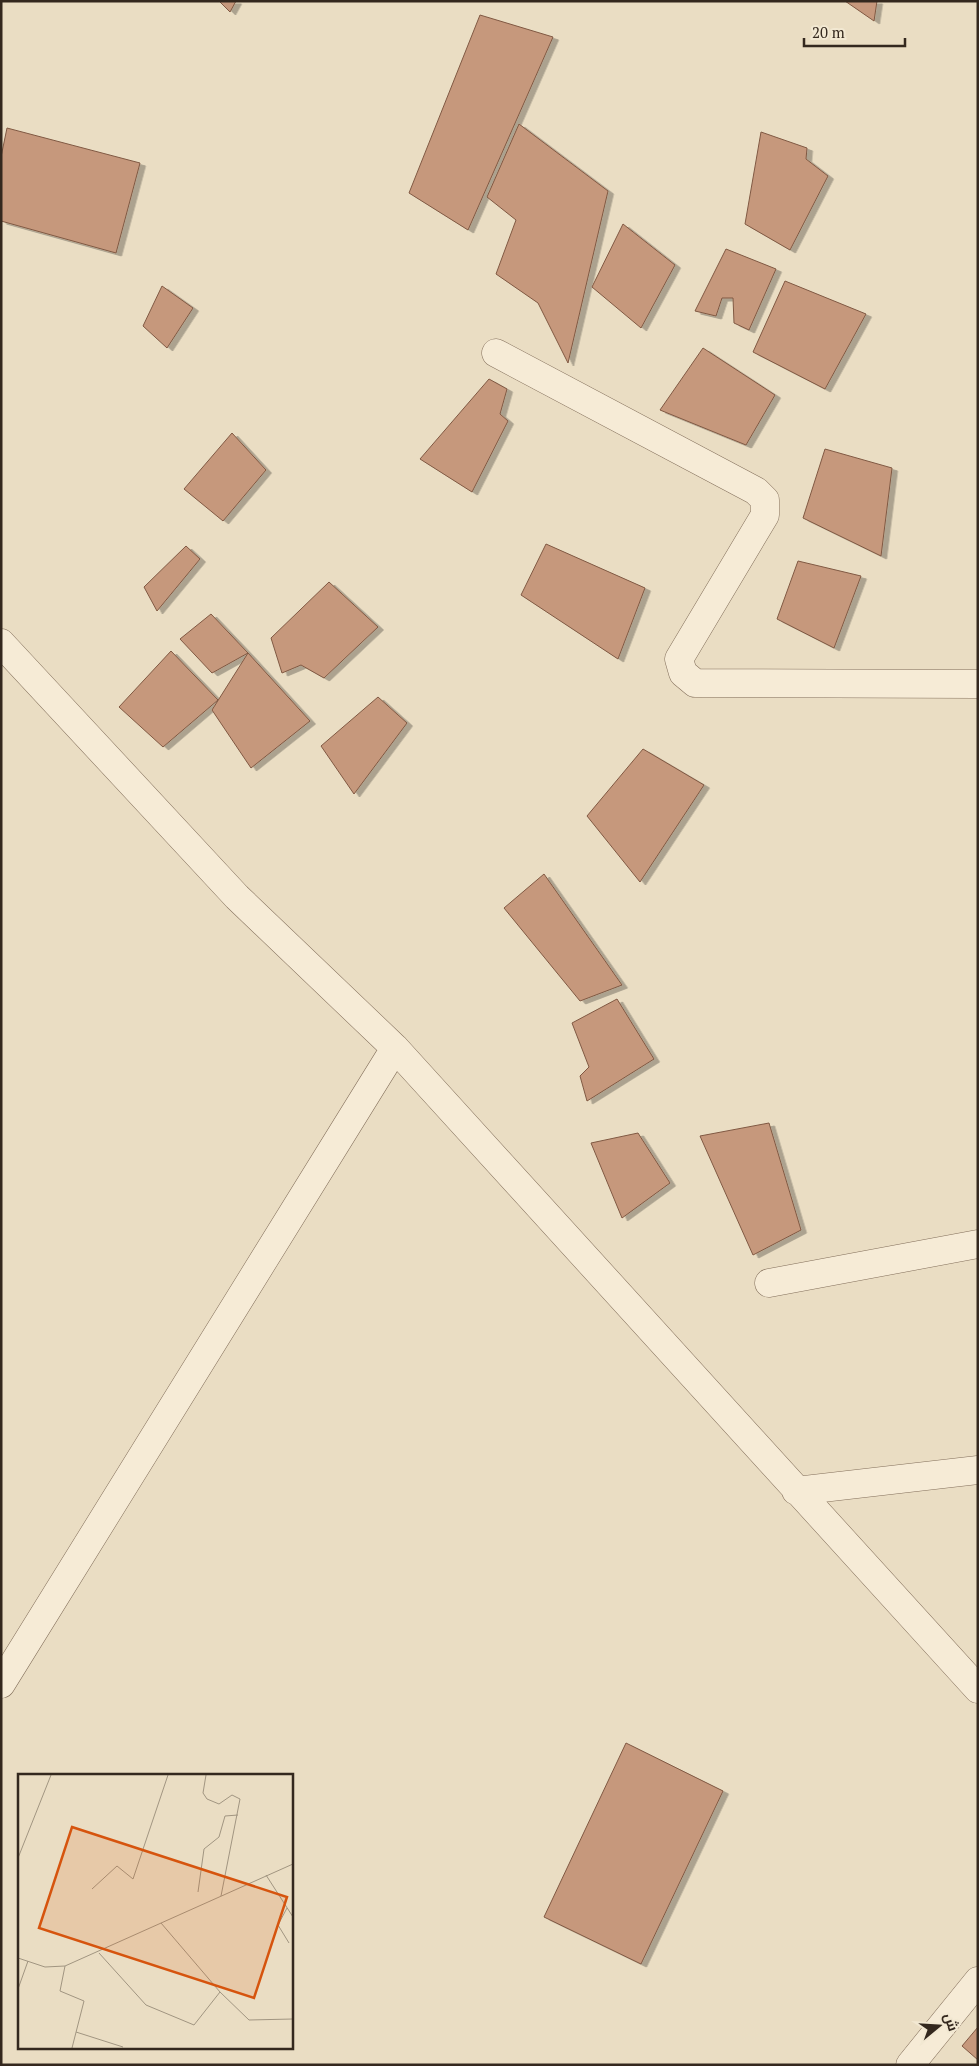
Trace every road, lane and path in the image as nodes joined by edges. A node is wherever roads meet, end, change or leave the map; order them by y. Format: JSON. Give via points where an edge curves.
{"nodes":[{"id":1,"x":496,"y":353,"type":"dead end"},
{"id":2,"x":1,"y":643,"type":"edge"},
{"id":3,"x":978,"y":684,"type":"edge"},
{"id":4,"x":395,"y":1048,"type":"junction"},
{"id":5,"x":978,"y":1244,"type":"edge"},
{"id":6,"x":769,"y":1283,"type":"dead end"},
{"id":7,"x":978,"y":1470,"type":"edge"},
{"id":8,"x":796,"y":1491,"type":"junction"},
{"id":9,"x":1,"y":1684,"type":"edge"},
{"id":10,"x":978,"y":1689,"type":"edge"},
{"id":11,"x":978,"y":1981,"type":"edge"},
{"id":12,"x":910,"y":2065,"type":"edge"}],
"edges":[{"from":1,"to":3,"type":"street","via":[[756,491],[765,500],[765,515],[679,659],[683,673],[695,683]]},
{"from":2,"to":4,"type":"street","via":[[237,898]]},
{"from":4,"to":8,"type":"street"},
{"from":4,"to":9,"type":"street"},
{"from":5,"to":6,"type":"street"},
{"from":7,"to":8,"type":"street"},
{"from":8,"to":10,"type":"street"},
{"from":11,"to":12,"type":"street"}]}
